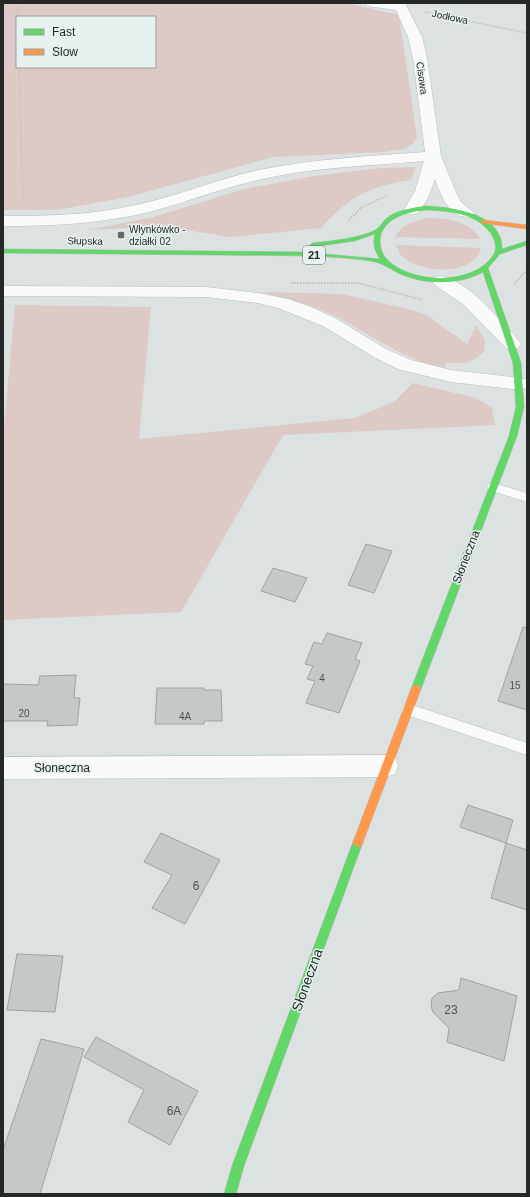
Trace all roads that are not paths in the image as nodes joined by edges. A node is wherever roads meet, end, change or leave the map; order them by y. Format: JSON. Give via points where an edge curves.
{"nodes":[{"id":1,"x":372,"y":3,"type":"edge"},
{"id":2,"x":400,"y":5,"type":"edge"},
{"id":3,"x":433,"y":156,"type":"junction"},
{"id":4,"x":412,"y":210,"type":"junction"},
{"id":5,"x":466,"y":213,"type":"junction"},
{"id":6,"x":3,"y":222,"type":"edge"},
{"id":7,"x":483,"y":222,"type":"junction"},
{"id":8,"x":527,"y":227,"type":"edge"},
{"id":9,"x":378,"y":231,"type":"junction"},
{"id":10,"x":527,"y":243,"type":"edge"},
{"id":11,"x":3,"y":251,"type":"edge"},
{"id":12,"x":238,"y":253,"type":"junction"},
{"id":13,"x":498,"y":253,"type":"junction"},
{"id":14,"x":389,"y":263,"type":"junction"},
{"id":15,"x":485,"y":268,"type":"junction"},
{"id":16,"x":442,"y":281,"type":"junction"},
{"id":17,"x":3,"y":291,"type":"edge"},
{"id":18,"x":512,"y":344,"type":"junction"},
{"id":19,"x":520,"y":384,"type":"junction"},
{"id":20,"x":493,"y":487,"type":"junction"},
{"id":21,"x":527,"y":498,"type":"edge"},
{"id":22,"x":409,"y":710,"type":"junction"},
{"id":23,"x":527,"y":749,"type":"edge"},
{"id":24,"x":386,"y":766,"type":"junction"},
{"id":25,"x":3,"y":768,"type":"edge"},
{"id":26,"x":230,"y":1194,"type":"edge"}],
"edges":[{"from":1,"to":2,"type":"street"},
{"from":2,"to":3,"type":"street","name":"Cisowa","via":[[415,37],[420,58]]},
{"from":3,"to":4,"type":"street","name":"Cisowa","via":[[422,196]]},
{"from":3,"to":5,"type":"street","name":"Cisowa","via":[[450,197],[455,205]]},
{"from":3,"to":6,"type":"street","via":[[278,171],[114,214],[71,220]]},
{"from":4,"to":5,"type":"main road","number":"21","via":[[437,208]]},
{"from":4,"to":9,"type":"main road","number":"21","via":[[393,217]]},
{"from":5,"to":7,"type":"main road","number":"21"},
{"from":7,"to":8,"type":"main road","number":"21"},
{"from":7,"to":13,"type":"main road","via":[[493,230],[497,238]]},
{"from":9,"to":12,"type":"main road","name":"Słupska","number":"21","via":[[364,238],[339,242]]},
{"from":9,"to":14,"type":"main road","via":[[375,244],[378,253]]},
{"from":10,"to":13,"type":"main road"},
{"from":11,"to":12,"type":"main road","name":"Słupska","number":"21"},
{"from":12,"to":14,"type":"main road","name":"Słupska","number":"21","via":[[357,257]]},
{"from":13,"to":15,"type":"main road","number":"21","via":[[492,263]]},
{"from":14,"to":16,"type":"main road","number":"21","via":[[409,274]]},
{"from":15,"to":16,"type":"main road","number":"21","via":[[467,278]]},
{"from":15,"to":18,"type":"main road","name":"Słoneczna"},
{"from":16,"to":18,"type":"street","name":"Słoneczna","via":[[455,287]]},
{"from":17,"to":19,"type":"street","via":[[206,292],[258,298],[282,303],[323,319],[405,365],[452,376]]},
{"from":18,"to":19,"type":"main road","name":"Słoneczna"},
{"from":19,"to":20,"type":"main road","name":"Słoneczna","via":[[520,407],[513,436]]},
{"from":20,"to":21,"type":"lane"},
{"from":20,"to":22,"type":"main road","name":"Słoneczna"},
{"from":22,"to":23,"type":"lane"},
{"from":22,"to":24,"type":"main road","name":"Słoneczna"},
{"from":24,"to":25,"type":"street","name":"Słoneczna"},
{"from":24,"to":26,"type":"main road","name":"Słoneczna","via":[[243,1151]]}]}
